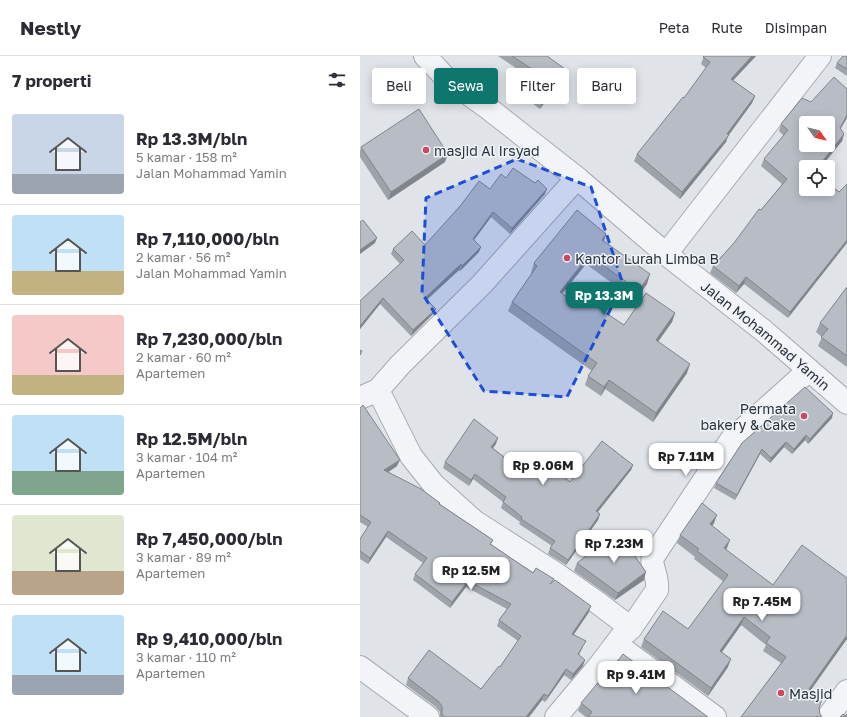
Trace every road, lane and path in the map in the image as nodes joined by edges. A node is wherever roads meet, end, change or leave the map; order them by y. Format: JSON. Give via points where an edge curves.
{"nodes":[{"id":1,"x":820,"y":56,"type":"edge"},
{"id":2,"x":427,"y":57,"type":"edge"},
{"id":3,"x":577,"y":178,"type":"junction"},
{"id":4,"x":666,"y":254,"type":"junction"},
{"id":5,"x":809,"y":370,"type":"junction"},
{"id":6,"x":369,"y":394,"type":"edge"},
{"id":7,"x":847,"y":403,"type":"edge"},
{"id":8,"x":631,"y":628,"type":"junction"},
{"id":9,"x":616,"y":644,"type":"junction"},
{"id":10,"x":360,"y":667,"type":"edge"},
{"id":11,"x":847,"y":691,"type":"edge"},
{"id":12,"x":428,"y":717,"type":"edge"},
{"id":13,"x":556,"y":717,"type":"edge"},
{"id":14,"x":715,"y":717,"type":"edge"},
{"id":15,"x":828,"y":717,"type":"edge"}],
"edges":[{"from":1,"to":4,"type":"street"},
{"from":2,"to":3,"type":"street","name":"Jalan Mohammad Yamin","via":[[445,77]]},
{"from":3,"to":4,"type":"street","name":"Jalan Mohammad Yamin"},
{"from":3,"to":6,"type":"street","via":[[482,284]]},
{"from":4,"to":5,"type":"street","name":"Jalan Mohammad Yamin"},
{"from":5,"to":7,"type":"street","name":"Jalan Mohammad Yamin"},
{"from":5,"to":8,"type":"street","via":[[731,440],[653,557],[657,590]]},
{"from":6,"to":8,"type":"street","via":[[434,485],[474,521],[558,575]]},
{"from":8,"to":9,"type":"street"},
{"from":9,"to":13,"type":"street"},
{"from":9,"to":14,"type":"street"},
{"from":10,"to":12,"type":"street"},
{"from":11,"to":15,"type":"street"}]}
